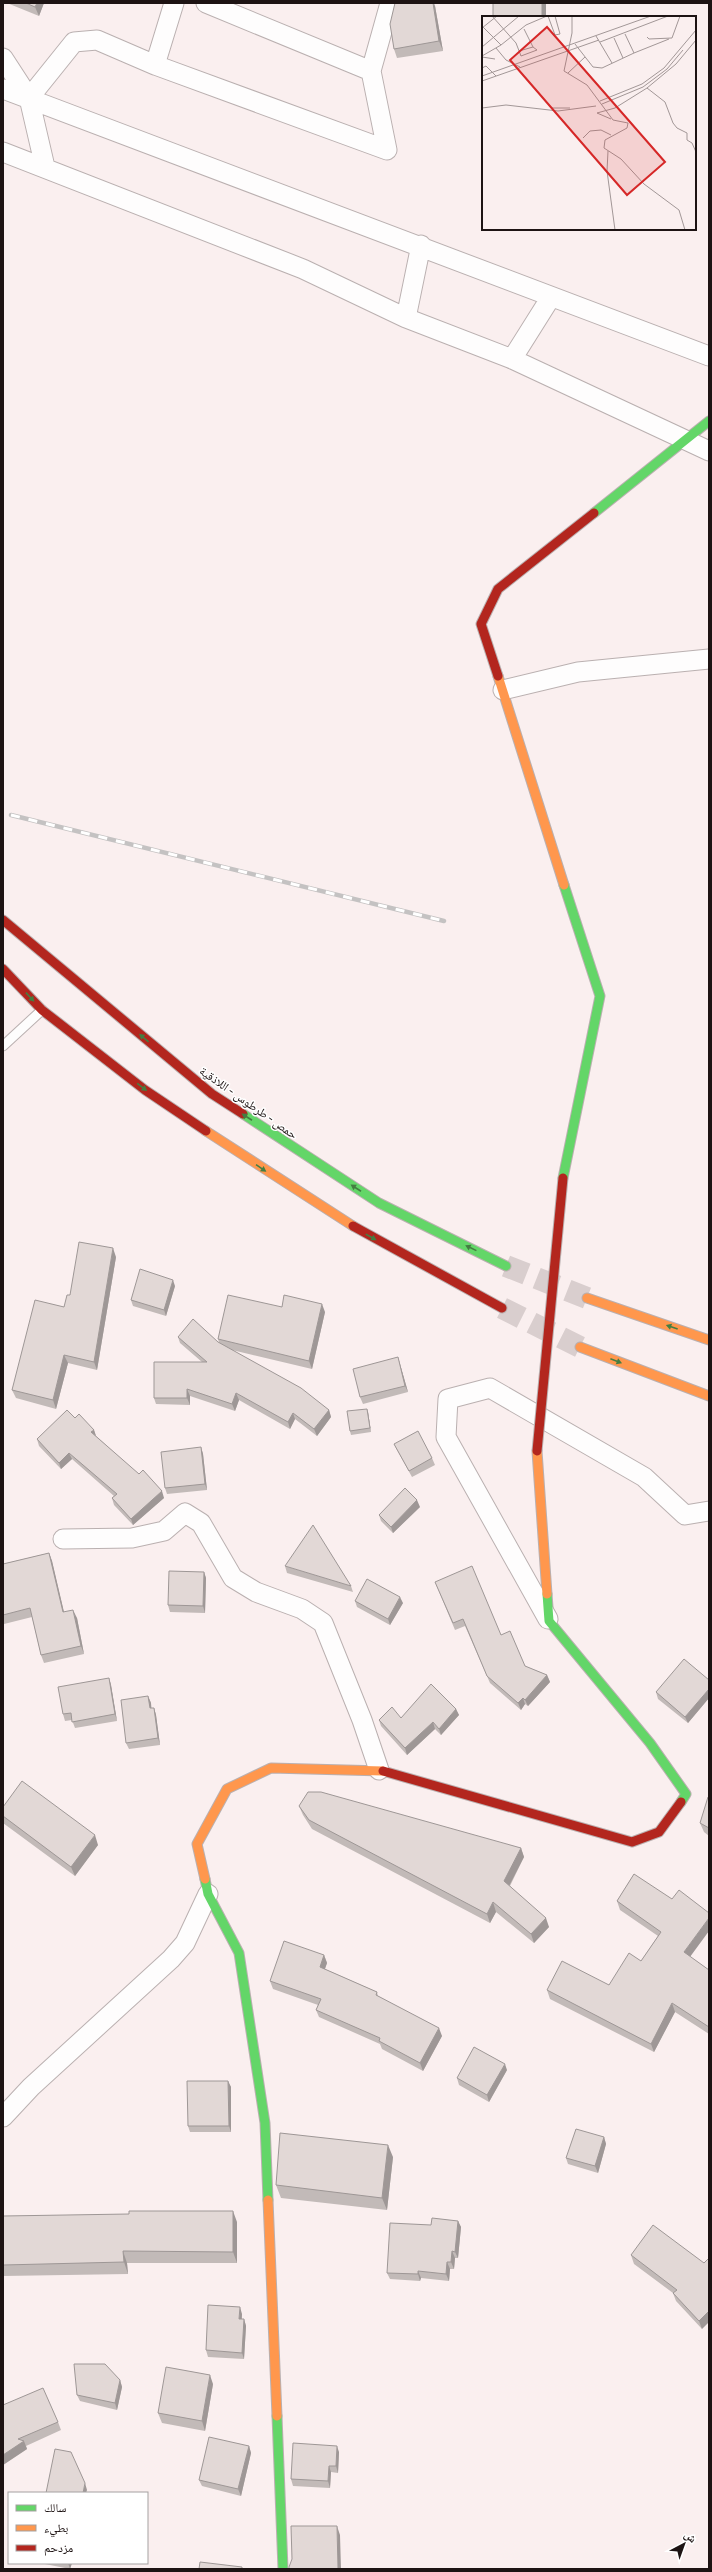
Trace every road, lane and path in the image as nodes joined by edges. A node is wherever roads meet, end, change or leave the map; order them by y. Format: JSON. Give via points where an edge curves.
{"nodes":[{"id":1,"x":174,"y":3,"type":"edge"},
{"id":2,"x":206,"y":3,"type":"edge"},
{"id":3,"x":390,"y":3,"type":"edge"},
{"id":4,"x":3,"y":58,"type":"edge"},
{"id":5,"x":154,"y":65,"type":"junction"},
{"id":6,"x":371,"y":71,"type":"junction"},
{"id":7,"x":3,"y":89,"type":"edge"},
{"id":8,"x":28,"y":98,"type":"junction"},
{"id":9,"x":3,"y":152,"type":"edge"},
{"id":10,"x":45,"y":167,"type":"junction"},
{"id":11,"x":422,"y":245,"type":"junction"},
{"id":12,"x":551,"y":297,"type":"junction"},
{"id":13,"x":406,"y":318,"type":"junction"},
{"id":14,"x":709,"y":356,"type":"edge"},
{"id":15,"x":512,"y":359,"type":"junction"},
{"id":16,"x":709,"y":421,"type":"edge"},
{"id":17,"x":684,"y":440,"type":"junction"},
{"id":18,"x":709,"y":451,"type":"edge"},
{"id":19,"x":709,"y":659,"type":"edge"},
{"id":20,"x":503,"y":690,"type":"junction"},
{"id":21,"x":3,"y":920,"type":"edge"},
{"id":22,"x":3,"y":969,"type":"edge"},
{"id":23,"x":42,"y":1010,"type":"junction"},
{"id":24,"x":3,"y":1046,"type":"edge"},
{"id":25,"x":506,"y":1266,"type":"tunnel mouth"},
{"id":26,"x":587,"y":1298,"type":"tunnel mouth"},
{"id":27,"x":502,"y":1308,"type":"tunnel mouth"},
{"id":28,"x":709,"y":1340,"type":"edge"},
{"id":29,"x":580,"y":1347,"type":"tunnel mouth"},
{"id":30,"x":709,"y":1396,"type":"edge"},
{"id":31,"x":709,"y":1511,"type":"edge"},
{"id":32,"x":63,"y":1539,"type":"dead end"},
{"id":33,"x":549,"y":1621,"type":"junction"},
{"id":34,"x":379,"y":1770,"type":"junction"},
{"id":35,"x":208,"y":1894,"type":"junction"},
{"id":36,"x":3,"y":2117,"type":"edge"},
{"id":37,"x":283,"y":2569,"type":"edge"}],
"edges":[{"from":1,"to":5,"type":"street"},
{"from":2,"to":6,"type":"street"},
{"from":3,"to":6,"type":"street"},
{"from":4,"to":8,"type":"street"},
{"from":5,"to":6,"type":"street","via":[[387,150]]},
{"from":5,"to":8,"type":"street","via":[[97,40],[74,42]]},
{"from":7,"to":8,"type":"street"},
{"from":8,"to":10,"type":"street"},
{"from":8,"to":11,"type":"street"},
{"from":9,"to":10,"type":"street"},
{"from":10,"to":13,"type":"street","via":[[303,269]]},
{"from":11,"to":12,"type":"street"},
{"from":11,"to":13,"type":"street"},
{"from":12,"to":14,"type":"street"},
{"from":12,"to":15,"type":"street"},
{"from":13,"to":15,"type":"street"},
{"from":15,"to":17,"type":"street"},
{"from":16,"to":17,"type":"main road"},
{"from":17,"to":18,"type":"street"},
{"from":17,"to":20,"type":"main road","via":[[498,590],[482,624]]},
{"from":19,"to":20,"type":"street","via":[[578,672]]},
{"from":20,"to":33,"type":"main road","bridge":true,"via":[[600,996],[563,1178],[537,1451]]},
{"from":25,"to":21,"type":"main road","name":"حمص - طرطوس - اللاذقية","one_way":true,"via":[[379,1203],[212,1094]]},
{"from":22,"to":23,"type":"main road","one_way":true},
{"from":23,"to":24,"type":"lane"},
{"from":23,"to":27,"type":"main road","one_way":true,"via":[[145,1090],[336,1217]]},
{"from":28,"to":26,"type":"main road","one_way":true},
{"from":29,"to":30,"type":"main road","one_way":true},
{"from":31,"to":33,"type":"street","via":[[685,1515],[644,1477],[490,1388],[448,1399],[446,1437]]},
{"from":32,"to":34,"type":"street","via":[[132,1538],[164,1531],[185,1513],[201,1523],[233,1578],[256,1592],[302,1609],[323,1623]]},
{"from":33,"to":34,"type":"main road","via":[[650,1742],[686,1794],[659,1832],[632,1842]]},
{"from":34,"to":35,"type":"main road","via":[[270,1768],[227,1789],[197,1844]]},
{"from":35,"to":36,"type":"street","via":[[184,1943],[171,1959],[31,2087]]},
{"from":35,"to":37,"type":"main road","via":[[239,1953],[265,2123]]}]}
